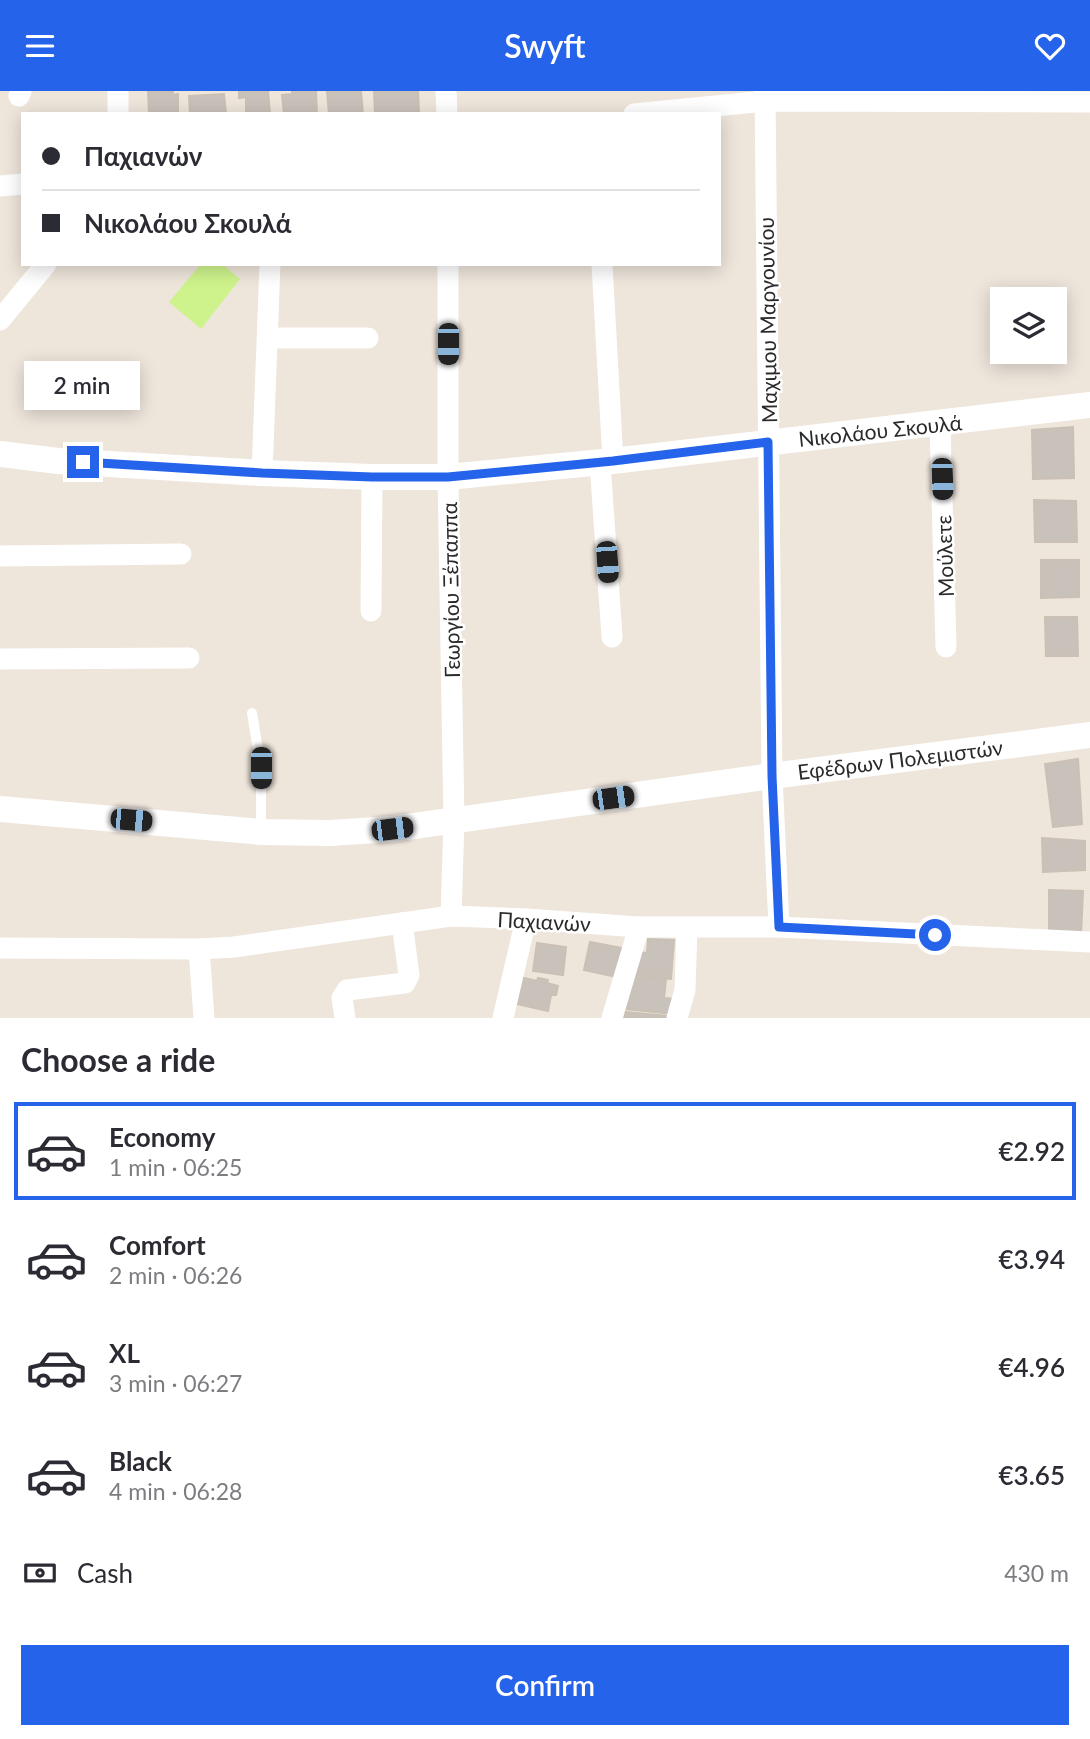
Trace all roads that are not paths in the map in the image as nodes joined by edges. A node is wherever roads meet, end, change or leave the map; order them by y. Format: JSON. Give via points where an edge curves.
{"nodes":[{"id":1,"x":118,"y":91,"type":"edge"},
{"id":2,"x":446,"y":91,"type":"edge"},
{"id":3,"x":765,"y":96,"type":"edge"},
{"id":4,"x":1090,"y":102,"type":"edge"},
{"id":5,"x":118,"y":112,"type":"edge"},
{"id":6,"x":447,"y":112,"type":"edge"},
{"id":7,"x":649,"y":112,"type":"edge"},
{"id":8,"x":21,"y":184,"type":"edge"},
{"id":9,"x":0,"y":186,"type":"edge"},
{"id":10,"x":44,"y":266,"type":"edge"},
{"id":11,"x":270,"y":266,"type":"edge"},
{"id":12,"x":448,"y":266,"type":"edge"},
{"id":13,"x":602,"y":266,"type":"edge"},
{"id":14,"x":0,"y":320,"type":"edge"},
{"id":15,"x":268,"y":338,"type":"junction"},
{"id":16,"x":368,"y":338,"type":"dead end"},
{"id":17,"x":1090,"y":405,"type":"edge"},
{"id":18,"x":940,"y":423,"type":"junction"},
{"id":19,"x":768,"y":442,"type":"junction"},
{"id":20,"x":0,"y":454,"type":"edge"},
{"id":21,"x":606,"y":462,"type":"junction"},
{"id":22,"x":262,"y":473,"type":"junction"},
{"id":23,"x":372,"y":477,"type":"junction"},
{"id":24,"x":448,"y":477,"type":"junction"},
{"id":25,"x":181,"y":554,"type":"dead end"},
{"id":26,"x":0,"y":556,"type":"edge"},
{"id":27,"x":371,"y":611,"type":"dead end"},
{"id":28,"x":612,"y":637,"type":"dead end"},
{"id":29,"x":946,"y":646,"type":"dead end"},
{"id":30,"x":189,"y":658,"type":"dead end"},
{"id":31,"x":0,"y":659,"type":"edge"},
{"id":32,"x":252,"y":713,"type":"dead end"},
{"id":33,"x":1090,"y":735,"type":"edge"},
{"id":34,"x":772,"y":776,"type":"junction"},
{"id":35,"x":0,"y":809,"type":"edge"},
{"id":36,"x":454,"y":821,"type":"junction"},
{"id":37,"x":261,"y":832,"type":"junction"},
{"id":38,"x":451,"y":916,"type":"junction"},
{"id":39,"x":526,"y":919,"type":"junction"},
{"id":40,"x":402,"y":923,"type":"junction"},
{"id":41,"x":639,"y":927,"type":"junction"},
{"id":42,"x":687,"y":927,"type":"junction"},
{"id":43,"x":779,"y":927,"type":"junction"},
{"id":44,"x":1090,"y":941,"type":"edge"},
{"id":45,"x":0,"y":948,"type":"edge"},
{"id":46,"x":199,"y":949,"type":"junction"},
{"id":47,"x":204,"y":1018,"type":"edge"},
{"id":48,"x":345,"y":1018,"type":"edge"},
{"id":49,"x":503,"y":1018,"type":"edge"},
{"id":50,"x":612,"y":1018,"type":"edge"},
{"id":51,"x":677,"y":1018,"type":"edge"}],
"edges":[{"from":1,"to":5,"type":"street"},
{"from":2,"to":6,"type":"street"},
{"from":3,"to":4,"type":"street"},
{"from":3,"to":7,"type":"street"},
{"from":3,"to":19,"type":"street","name":"Μαχιμου Mαργουνίου"},
{"from":8,"to":9,"type":"street"},
{"from":10,"to":14,"type":"street"},
{"from":11,"to":15,"type":"street"},
{"from":12,"to":24,"type":"street","name":"Γεωργίου Ξέπαππα"},
{"from":13,"to":21,"type":"street"},
{"from":15,"to":16,"type":"street"},
{"from":15,"to":22,"type":"street"},
{"from":17,"to":18,"type":"street","name":"Νικολάου Σκουλά"},
{"from":18,"to":19,"type":"street","name":"Νικολάου Σκουλά"},
{"from":18,"to":29,"type":"street","name":"Μούλετε"},
{"from":19,"to":21,"type":"street","name":"Νικολάου Σκουλά"},
{"from":19,"to":34,"type":"street","name":"Μαχιμου Mαργουνίου"},
{"from":20,"to":22,"type":"street","name":"Νικολάου Σκουλά"},
{"from":21,"to":24,"type":"street","name":"Νικολάου Σκουλά"},
{"from":21,"to":28,"type":"street"},
{"from":22,"to":23,"type":"street","name":"Νικολάου Σκουλά"},
{"from":23,"to":24,"type":"street","name":"Νικολάου Σκουλά"},
{"from":23,"to":27,"type":"street"},
{"from":24,"to":36,"type":"street","name":"Γεωργίου Ξέπαππα"},
{"from":25,"to":26,"type":"street"},
{"from":30,"to":31,"type":"street"},
{"from":32,"to":37,"type":"lane","via":[[261,768]]},
{"from":33,"to":34,"type":"street","name":"Εφέδρων Πολεμιστών"},
{"from":34,"to":36,"type":"street","name":"Εφέδρων Πολεμιστών"},
{"from":34,"to":43,"type":"street","name":"Μαχιμου Mαργουνίου"},
{"from":35,"to":37,"type":"street","name":"Εφέδρων Πολεμιστών"},
{"from":36,"to":37,"type":"street","name":"Εφέδρων Πολεμιστών","via":[[330,833]]},
{"from":36,"to":38,"type":"street","name":"Γεωργίου Ξέπαππα"},
{"from":38,"to":39,"type":"street","name":"Παχιανών"},
{"from":38,"to":40,"type":"street","name":"Παχιανών"},
{"from":39,"to":41,"type":"street","name":"Παχιανών"},
{"from":39,"to":49,"type":"street"},
{"from":40,"to":46,"type":"street","name":"Παχιανών"},
{"from":40,"to":48,"type":"street","via":[[409,975],[405,983],[347,991],[342,998]]},
{"from":41,"to":42,"type":"street","name":"Παχιανών"},
{"from":41,"to":50,"type":"street"},
{"from":42,"to":43,"type":"street","name":"Παχιανών"},
{"from":42,"to":51,"type":"street","via":[[685,991]]},
{"from":43,"to":44,"type":"street","name":"Παχιανών"},
{"from":45,"to":46,"type":"street","name":"Παχιανών"},
{"from":46,"to":47,"type":"street"}]}
